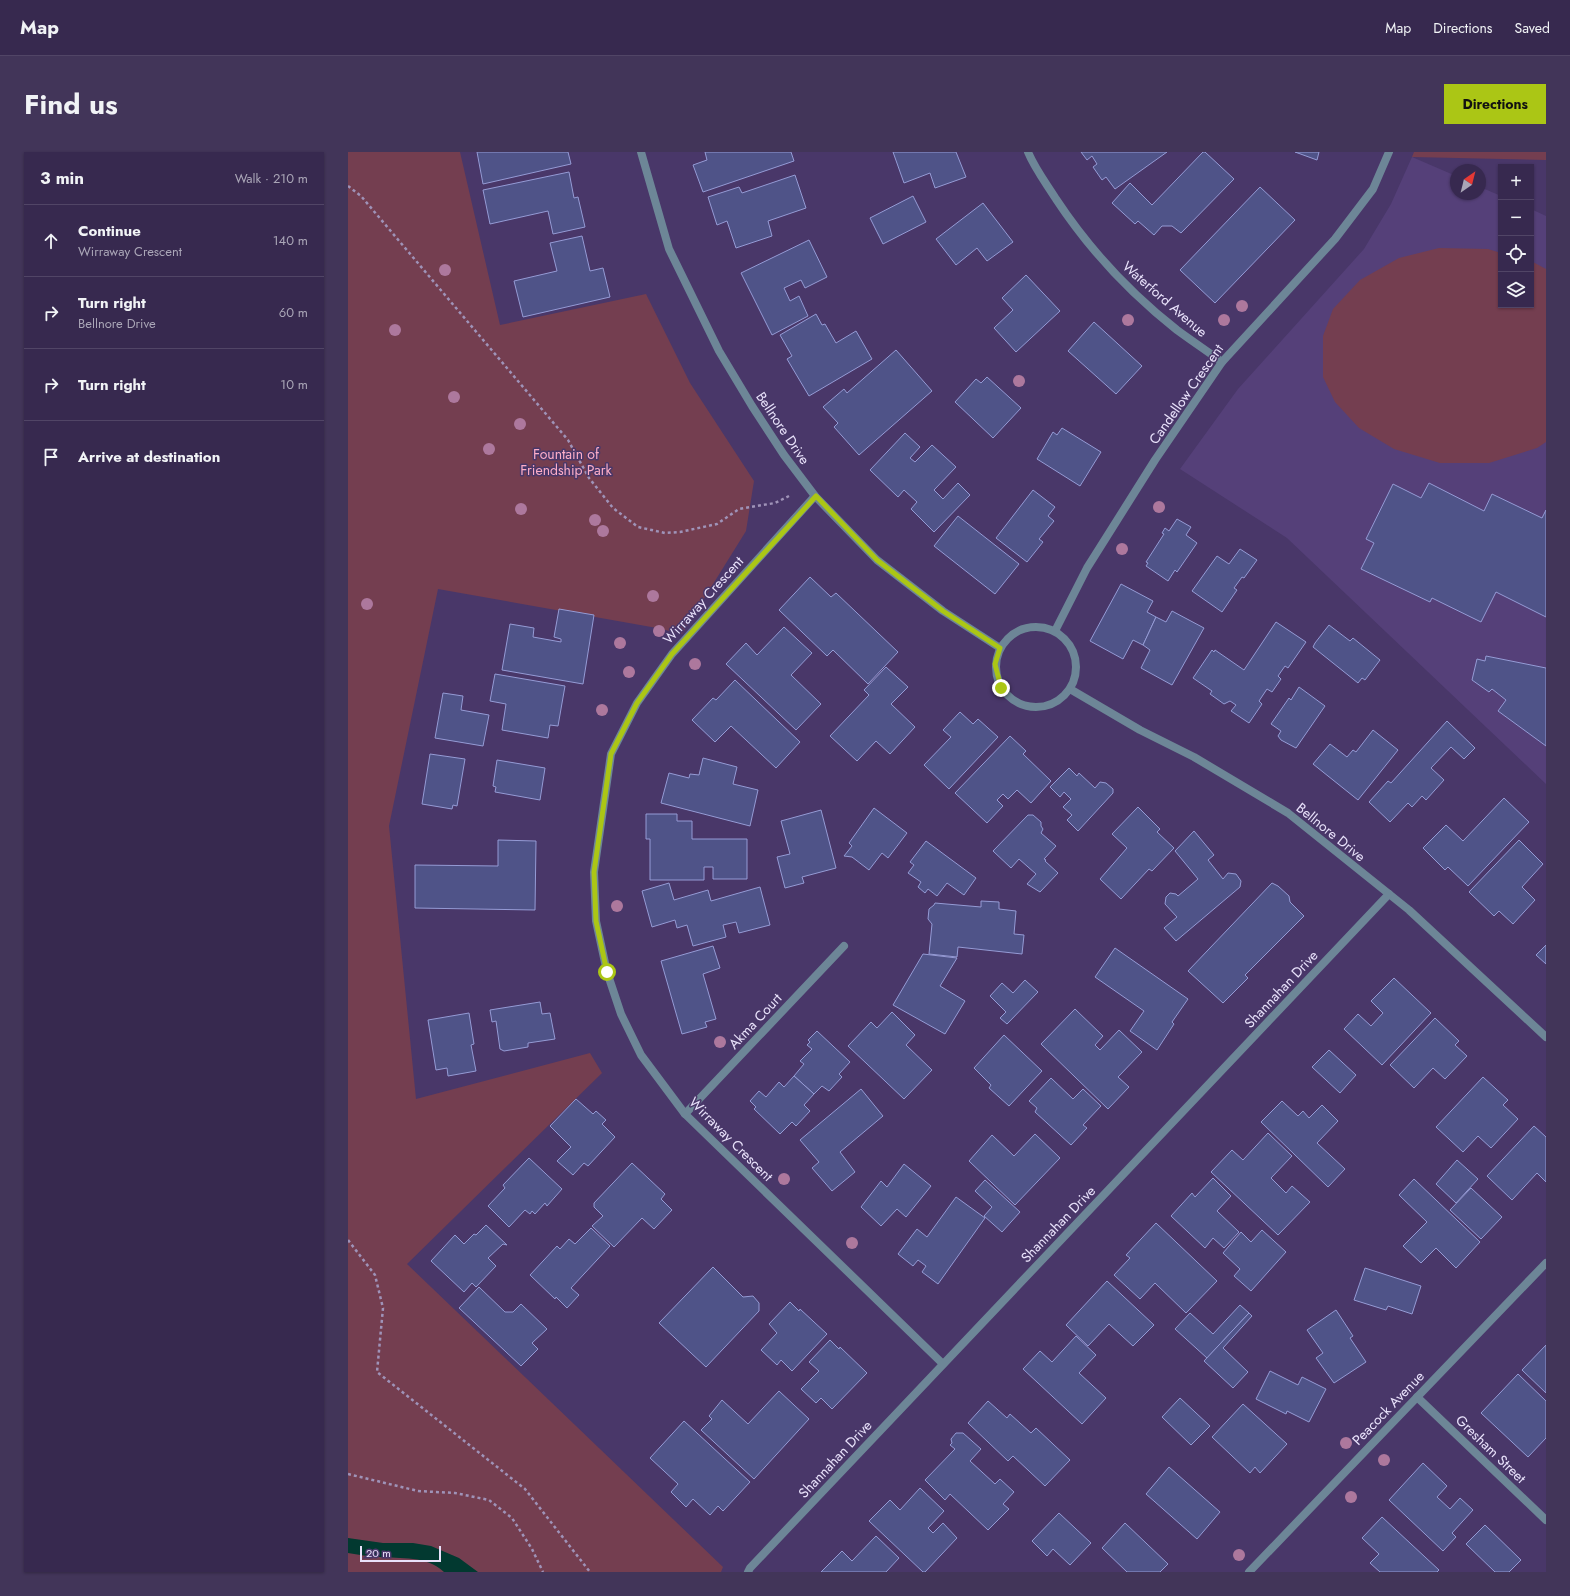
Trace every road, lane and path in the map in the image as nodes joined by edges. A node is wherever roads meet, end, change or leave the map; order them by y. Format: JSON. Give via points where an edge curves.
{"nodes":[{"id":1,"x":641,"y":152,"type":"edge"},
{"id":2,"x":1028,"y":152,"type":"edge"},
{"id":3,"x":1389,"y":152,"type":"edge"},
{"id":4,"x":348,"y":186,"type":"edge"},
{"id":5,"x":1222,"y":362,"type":"junction"},
{"id":6,"x":807,"y":486,"type":"junction"},
{"id":7,"x":816,"y":496,"type":"junction"},
{"id":8,"x":1055,"y":631,"type":"junction"},
{"id":9,"x":1000,"y":648,"type":"junction"},
{"id":10,"x":1070,"y":689,"type":"junction"},
{"id":11,"x":1388,"y":894,"type":"junction"},
{"id":12,"x":844,"y":946,"type":"dead end"},
{"id":13,"x":1546,"y":1037,"type":"edge"},
{"id":14,"x":685,"y":1114,"type":"junction"},
{"id":15,"x":348,"y":1240,"type":"edge"},
{"id":16,"x":1546,"y":1263,"type":"edge"},
{"id":17,"x":943,"y":1364,"type":"junction"},
{"id":18,"x":1417,"y":1397,"type":"junction"},
{"id":19,"x":348,"y":1474,"type":"edge"},
{"id":20,"x":1546,"y":1520,"type":"edge"},
{"id":21,"x":543,"y":1572,"type":"edge"},
{"id":22,"x":590,"y":1572,"type":"edge"},
{"id":23,"x":748,"y":1572,"type":"edge"},
{"id":24,"x":1249,"y":1572,"type":"edge"}],
"edges":[{"from":1,"to":6,"type":"street","name":"Bellnore Drive","via":[[669,249],[719,351],[776,443]]},
{"from":2,"to":5,"type":"street","name":"Waterford Avenue","via":[[1033,164],[1071,222],[1130,290],[1177,330]]},
{"from":3,"to":5,"type":"street","name":"Candellow Crescent","via":[[1373,190],[1335,239]]},
{"from":4,"to":6,"type":"path","via":[[361,196],[568,440],[589,478],[613,508],[638,527],[665,533],[716,524],[739,509],[775,504]]},
{"from":5,"to":8,"type":"street","name":"Candellow Crescent","via":[[1087,568]]},
{"from":6,"to":7,"type":"street","name":"Bellnore Drive"},
{"from":7,"to":9,"type":"street","name":"Bellnore Drive","via":[[877,560],[943,611]]},
{"from":7,"to":14,"type":"street","name":"Wirraway Crescent","via":[[672,654],[637,703],[611,754],[594,872],[596,921],[607,972],[621,1014],[641,1055]]},
{"from":8,"to":9,"type":"street","via":[[1038,626],[1015,631]]},
{"from":8,"to":10,"type":"street","via":[[1073,650],[1076,675]]},
{"from":9,"to":10,"type":"street","via":[[995,664],[1001,688],[1017,702],[1034,707],[1058,700]]},
{"from":10,"to":11,"type":"street","name":"Bellnore Drive","via":[[1140,730],[1194,757],[1288,813]]},
{"from":11,"to":13,"type":"street","name":"Bellnore Drive"},
{"from":11,"to":17,"type":"street","name":"Shannahan Drive"},
{"from":12,"to":14,"type":"street","name":"Akma Court"},
{"from":14,"to":17,"type":"street","name":"Wirraway Crescent"},
{"from":15,"to":22,"type":"path","via":[[375,1275],[383,1308],[376,1372],[525,1489]]},
{"from":16,"to":18,"type":"street","name":"Peacock Avenue"},
{"from":17,"to":23,"type":"street","name":"Shannahan Drive"},
{"from":18,"to":20,"type":"street","name":"Gresham Street"},
{"from":18,"to":24,"type":"street","name":"Peacock Avenue"},
{"from":19,"to":21,"type":"path","via":[[418,1491],[489,1500],[512,1518]]}]}
